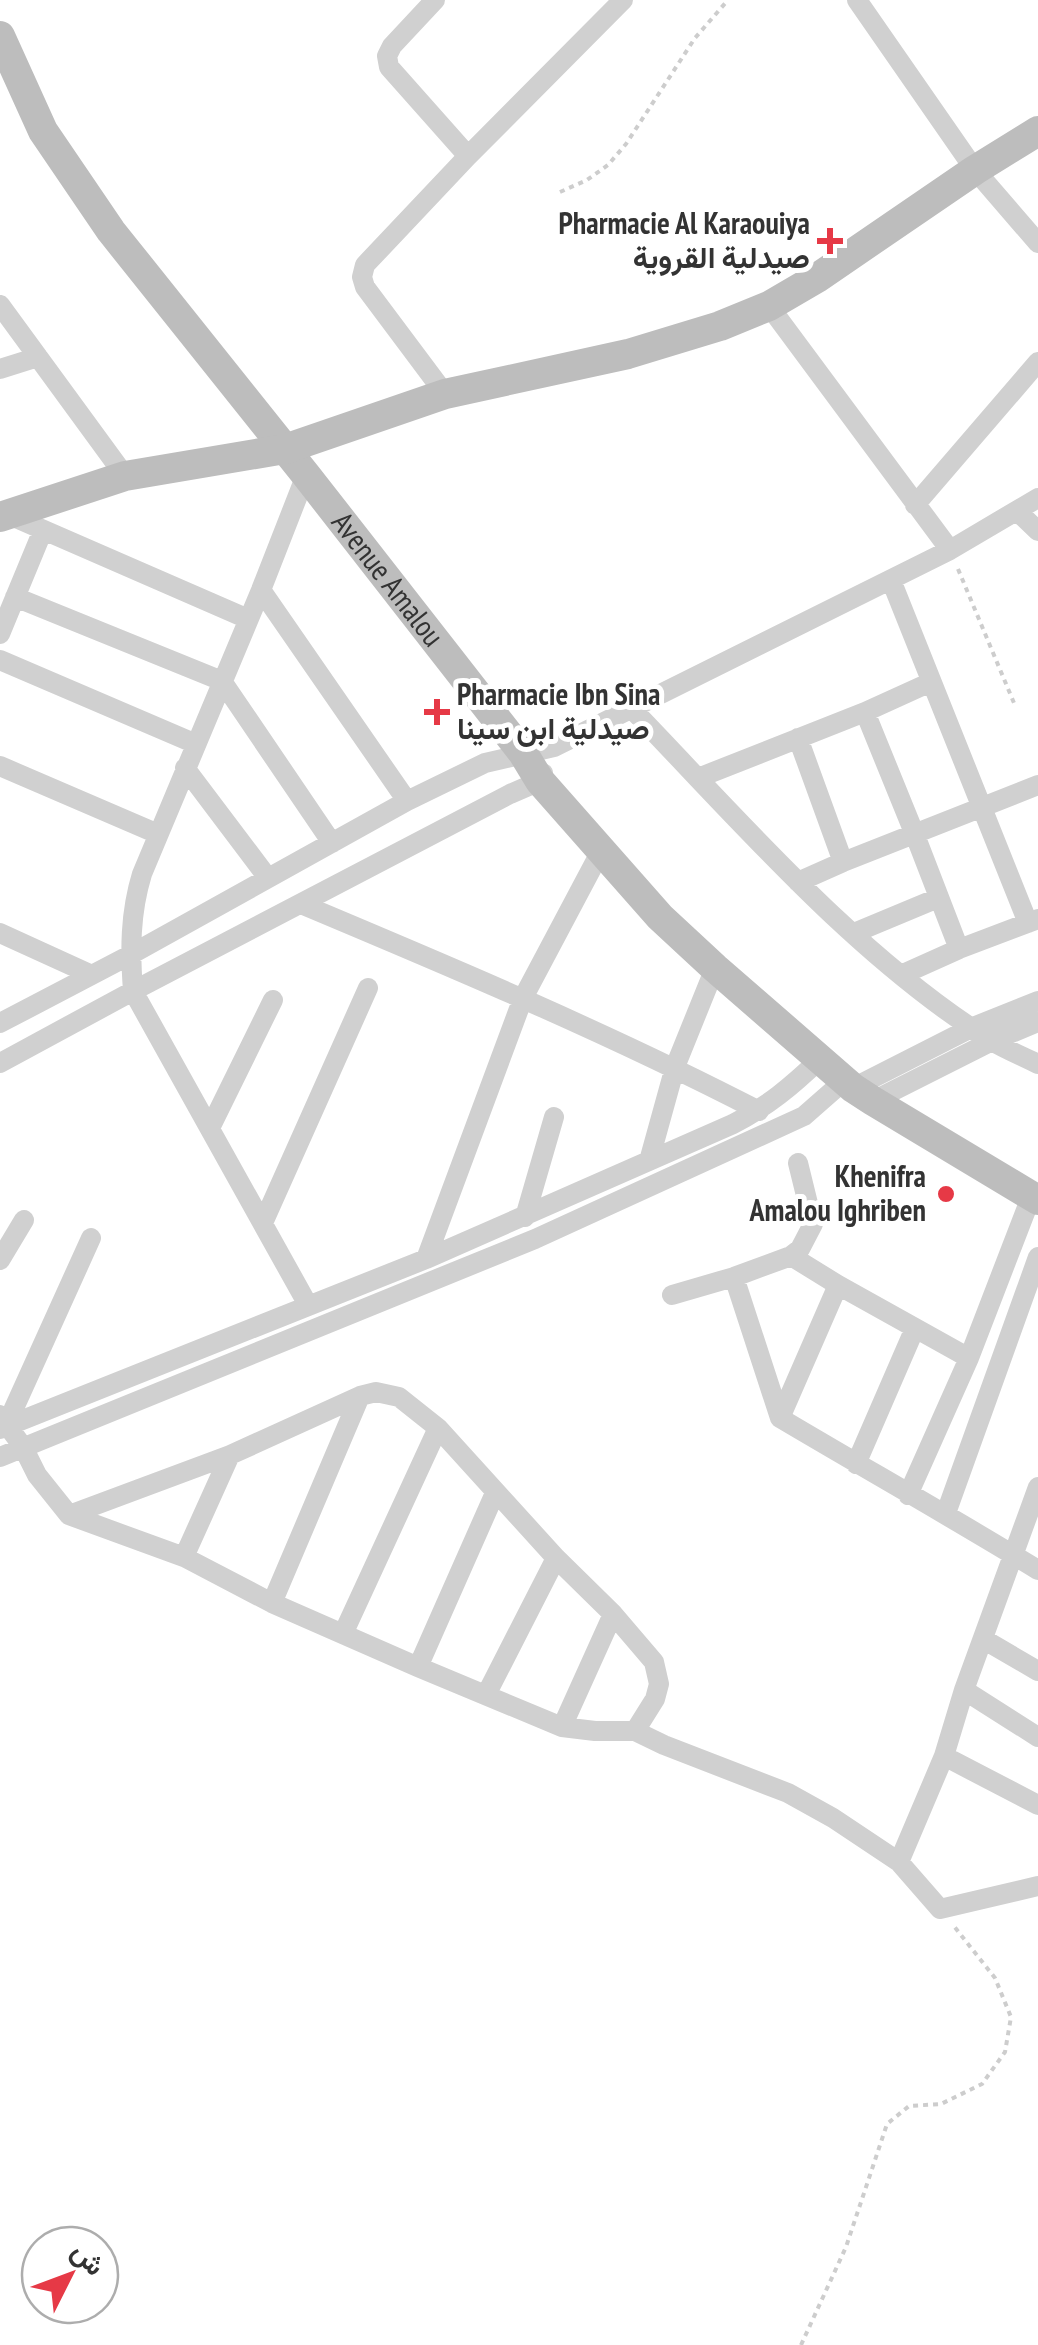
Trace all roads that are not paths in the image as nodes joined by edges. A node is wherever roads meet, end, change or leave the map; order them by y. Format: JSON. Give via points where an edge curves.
{"nodes":[{"id":1,"x":435,"y":0,"type":"edge"},
{"id":2,"x":624,"y":0,"type":"edge"},
{"id":3,"x":856,"y":0,"type":"edge"},
{"id":4,"x":0,"y":36,"type":"edge"},
{"id":5,"x":1038,"y":130,"type":"edge"},
{"id":6,"x":468,"y":156,"type":"junction"},
{"id":7,"x":975,"y":170,"type":"junction"},
{"id":8,"x":1038,"y":243,"type":"edge"},
{"id":9,"x":0,"y":305,"type":"edge"},
{"id":10,"x":769,"y":306,"type":"junction"},
{"id":11,"x":38,"y":357,"type":"junction"},
{"id":12,"x":1038,"y":362,"type":"edge"},
{"id":13,"x":0,"y":369,"type":"edge"},
{"id":14,"x":446,"y":394,"type":"junction"},
{"id":15,"x":285,"y":449,"type":"junction"},
{"id":16,"x":306,"y":475,"type":"junction"},
{"id":17,"x":125,"y":476,"type":"junction"},
{"id":18,"x":1038,"y":498,"type":"edge"},
{"id":19,"x":915,"y":505,"type":"junction"},
{"id":20,"x":1017,"y":511,"type":"junction"},
{"id":21,"x":4,"y":516,"type":"edge"},
{"id":22,"x":43,"y":530,"type":"junction"},
{"id":23,"x":1038,"y":531,"type":"edge"},
{"id":24,"x":950,"y":550,"type":"junction"},
{"id":25,"x":891,"y":580,"type":"junction"},
{"id":26,"x":260,"y":590,"type":"junction"},
{"id":27,"x":15,"y":597,"type":"junction"},
{"id":28,"x":248,"y":619,"type":"junction"},
{"id":29,"x":0,"y":634,"type":"edge"},
{"id":30,"x":0,"y":660,"type":"edge"},
{"id":31,"x":222,"y":681,"type":"junction"},
{"id":32,"x":931,"y":682,"type":"junction"},
{"id":33,"x":632,"y":710,"type":"junction"},
{"id":34,"x":865,"y":712,"type":"junction"},
{"id":35,"x":798,"y":738,"type":"junction"},
{"id":36,"x":196,"y":744,"type":"junction"},
{"id":37,"x":554,"y":747,"type":"junction"},
{"id":38,"x":523,"y":753,"type":"junction"},
{"id":39,"x":0,"y":766,"type":"edge"},
{"id":40,"x":186,"y":768,"type":"junction"},
{"id":41,"x":698,"y":778,"type":"junction"},
{"id":42,"x":540,"y":781,"type":"junction"},
{"id":43,"x":1038,"y":785,"type":"edge"},
{"id":44,"x":408,"y":801,"type":"junction"},
{"id":45,"x":982,"y":807,"type":"junction"},
{"id":46,"x":158,"y":834,"type":"junction"},
{"id":47,"x":916,"y":835,"type":"junction"},
{"id":48,"x":332,"y":843,"type":"junction"},
{"id":49,"x":602,"y":850,"type":"junction"},
{"id":50,"x":842,"y":862,"type":"junction"},
{"id":51,"x":268,"y":878,"type":"junction"},
{"id":52,"x":798,"y":882,"type":"junction"},
{"id":53,"x":938,"y":898,"type":"junction"},
{"id":54,"x":301,"y":904,"type":"junction"},
{"id":55,"x":1033,"y":921,"type":"edge"},
{"id":56,"x":0,"y":933,"type":"edge"},
{"id":57,"x":854,"y":933,"type":"junction"},
{"id":58,"x":959,"y":949,"type":"junction"},
{"id":59,"x":130,"y":954,"type":"junction"},
{"id":60,"x":715,"y":968,"type":"junction"},
{"id":61,"x":92,"y":975,"type":"junction"},
{"id":62,"x":901,"y":975,"type":"junction"},
{"id":63,"x":368,"y":988,"type":"dead end"},
{"id":64,"x":133,"y":991,"type":"junction"},
{"id":65,"x":523,"y":998,"type":"junction"},
{"id":66,"x":273,"y":1000,"type":"dead end"},
{"id":67,"x":1038,"y":1001,"type":"edge"},
{"id":68,"x":1038,"y":1022,"type":"edge"},
{"id":69,"x":0,"y":1023,"type":"edge"},
{"id":70,"x":973,"y":1027,"type":"junction"},
{"id":71,"x":992,"y":1040,"type":"junction"},
{"id":72,"x":820,"y":1059,"type":"junction"},
{"id":73,"x":0,"y":1063,"type":"edge"},
{"id":74,"x":1038,"y":1064,"type":"edge"},
{"id":75,"x":675,"y":1067,"type":"junction"},
{"id":76,"x":857,"y":1090,"type":"junction"},
{"id":77,"x":759,"y":1111,"type":"junction"},
{"id":78,"x":554,"y":1117,"type":"dead end"},
{"id":79,"x":210,"y":1128,"type":"junction"},
{"id":80,"x":650,"y":1161,"type":"junction"},
{"id":81,"x":798,"y":1163,"type":"dead end"},
{"id":82,"x":1035,"y":1198,"type":"edge"},
{"id":83,"x":525,"y":1217,"type":"junction"},
{"id":84,"x":24,"y":1220,"type":"dead end"},
{"id":85,"x":264,"y":1223,"type":"junction"},
{"id":86,"x":91,"y":1238,"type":"dead end"},
{"id":87,"x":791,"y":1256,"type":"junction"},
{"id":88,"x":1038,"y":1257,"type":"edge"},
{"id":89,"x":0,"y":1260,"type":"edge"},
{"id":90,"x":426,"y":1260,"type":"junction"},
{"id":91,"x":734,"y":1277,"type":"junction"},
{"id":92,"x":838,"y":1285,"type":"junction"},
{"id":93,"x":672,"y":1296,"type":"dead end"},
{"id":94,"x":308,"y":1305,"type":"junction"},
{"id":95,"x":914,"y":1328,"type":"junction"},
{"id":96,"x":969,"y":1358,"type":"junction"},
{"id":97,"x":360,"y":1396,"type":"junction"},
{"id":98,"x":780,"y":1418,"type":"junction"},
{"id":99,"x":2,"y":1424,"type":"edge"},
{"id":100,"x":438,"y":1428,"type":"junction"},
{"id":101,"x":23,"y":1447,"type":"junction"},
{"id":102,"x":230,"y":1455,"type":"junction"},
{"id":103,"x":0,"y":1457,"type":"edge"},
{"id":104,"x":856,"y":1464,"type":"junction"},
{"id":105,"x":1038,"y":1487,"type":"edge"},
{"id":106,"x":496,"y":1492,"type":"junction"},
{"id":107,"x":908,"y":1495,"type":"junction"},
{"id":108,"x":946,"y":1513,"type":"junction"},
{"id":109,"x":69,"y":1515,"type":"junction"},
{"id":110,"x":1014,"y":1556,"type":"junction"},
{"id":111,"x":184,"y":1557,"type":"junction"},
{"id":112,"x":556,"y":1558,"type":"junction"},
{"id":113,"x":1038,"y":1570,"type":"edge"},
{"id":114,"x":272,"y":1603,"type":"junction"},
{"id":115,"x":613,"y":1614,"type":"junction"},
{"id":116,"x":342,"y":1634,"type":"junction"},
{"id":117,"x":983,"y":1640,"type":"junction"},
{"id":118,"x":418,"y":1667,"type":"junction"},
{"id":119,"x":1038,"y":1671,"type":"edge"},
{"id":120,"x":964,"y":1690,"type":"junction"},
{"id":121,"x":486,"y":1695,"type":"junction"},
{"id":122,"x":562,"y":1727,"type":"junction"},
{"id":123,"x":636,"y":1731,"type":"junction"},
{"id":124,"x":1038,"y":1737,"type":"edge"},
{"id":125,"x":944,"y":1756,"type":"junction"},
{"id":126,"x":1038,"y":1805,"type":"edge"},
{"id":127,"x":899,"y":1862,"type":"junction"},
{"id":128,"x":1038,"y":1886,"type":"edge"}],
"edges":[{"from":1,"to":6,"type":"street","via":[[387,56]]},
{"from":2,"to":6,"type":"street"},
{"from":3,"to":7,"type":"street"},
{"from":4,"to":15,"type":"main road","name":"Avenue Amalou","via":[[44,131],[75,179]]},
{"from":5,"to":7,"type":"main road"},
{"from":6,"to":14,"type":"street","via":[[365,265],[362,277]]},
{"from":7,"to":8,"type":"street"},
{"from":7,"to":10,"type":"main road"},
{"from":9,"to":11,"type":"street"},
{"from":10,"to":14,"type":"main road","via":[[628,354]]},
{"from":10,"to":19,"type":"street"},
{"from":11,"to":13,"type":"street"},
{"from":11,"to":17,"type":"street"},
{"from":12,"to":19,"type":"street"},
{"from":14,"to":15,"type":"main road"},
{"from":15,"to":16,"type":"main road","name":"Avenue Amalou"},
{"from":15,"to":17,"type":"main road"},
{"from":16,"to":26,"type":"street"},
{"from":16,"to":38,"type":"main road","name":"Avenue Amalou"},
{"from":17,"to":21,"type":"main road"},
{"from":18,"to":20,"type":"street"},
{"from":19,"to":24,"type":"street"},
{"from":20,"to":23,"type":"street"},
{"from":20,"to":24,"type":"street"},
{"from":21,"to":22,"type":"street"},
{"from":22,"to":27,"type":"street"},
{"from":22,"to":28,"type":"street"},
{"from":24,"to":25,"type":"street"},
{"from":25,"to":32,"type":"street"},
{"from":25,"to":33,"type":"street"},
{"from":26,"to":28,"type":"street"},
{"from":26,"to":44,"type":"street"},
{"from":27,"to":29,"type":"street"},
{"from":27,"to":31,"type":"street"},
{"from":28,"to":31,"type":"street"},
{"from":30,"to":36,"type":"street"},
{"from":31,"to":36,"type":"street"},
{"from":31,"to":48,"type":"street"},
{"from":32,"to":34,"type":"street"},
{"from":32,"to":45,"type":"street"},
{"from":33,"to":37,"type":"street"},
{"from":33,"to":41,"type":"street"},
{"from":34,"to":35,"type":"street"},
{"from":34,"to":47,"type":"street"},
{"from":35,"to":41,"type":"street"},
{"from":35,"to":50,"type":"street"},
{"from":36,"to":40,"type":"street"},
{"from":37,"to":38,"type":"street"},
{"from":37,"to":42,"type":"street"},
{"from":38,"to":42,"type":"main road","name":"Avenue Amalou"},
{"from":38,"to":44,"type":"street","via":[[485,763]]},
{"from":39,"to":46,"type":"street"},
{"from":40,"to":46,"type":"street"},
{"from":40,"to":51,"type":"street"},
{"from":41,"to":52,"type":"street"},
{"from":42,"to":49,"type":"main road","name":"Avenue Amalou"},
{"from":42,"to":54,"type":"street"},
{"from":43,"to":45,"type":"street"},
{"from":44,"to":48,"type":"street"},
{"from":45,"to":47,"type":"street"},
{"from":45,"to":55,"type":"street"},
{"from":46,"to":59,"type":"street","via":[[134,900]]},
{"from":47,"to":50,"type":"street"},
{"from":47,"to":53,"type":"street"},
{"from":48,"to":51,"type":"street"},
{"from":49,"to":60,"type":"main road","name":"Avenue Amalou"},
{"from":49,"to":65,"type":"street"},
{"from":50,"to":52,"type":"street"},
{"from":51,"to":59,"type":"street"},
{"from":52,"to":57,"type":"street"},
{"from":53,"to":57,"type":"street"},
{"from":53,"to":58,"type":"street"},
{"from":54,"to":64,"type":"street"},
{"from":54,"to":65,"type":"street"},
{"from":55,"to":58,"type":"street"},
{"from":56,"to":61,"type":"street"},
{"from":57,"to":62,"type":"street"},
{"from":58,"to":62,"type":"street"},
{"from":59,"to":61,"type":"street"},
{"from":59,"to":64,"type":"street"},
{"from":60,"to":72,"type":"main road","name":"Avenue Amalou"},
{"from":60,"to":75,"type":"street"},
{"from":61,"to":69,"type":"street"},
{"from":62,"to":70,"type":"street"},
{"from":63,"to":85,"type":"street"},
{"from":64,"to":73,"type":"street"},
{"from":64,"to":79,"type":"street"},
{"from":65,"to":75,"type":"street"},
{"from":65,"to":90,"type":"street"},
{"from":66,"to":79,"type":"street"},
{"from":67,"to":70,"type":"street"},
{"from":68,"to":71,"type":"street"},
{"from":70,"to":71,"type":"street"},
{"from":70,"to":76,"type":"street"},
{"from":71,"to":74,"type":"street"},
{"from":71,"to":76,"type":"street"},
{"from":72,"to":76,"type":"main road","name":"Avenue Amalou"},
{"from":72,"to":77,"type":"street"},
{"from":75,"to":77,"type":"street"},
{"from":75,"to":80,"type":"street"},
{"from":76,"to":82,"type":"main road","name":"Avenue Amalou"},
{"from":76,"to":101,"type":"street","via":[[535,1239]]},
{"from":77,"to":80,"type":"street"},
{"from":78,"to":83,"type":"street"},
{"from":79,"to":85,"type":"street"},
{"from":80,"to":83,"type":"street"},
{"from":81,"to":87,"type":"street","via":[[813,1224]]},
{"from":82,"to":96,"type":"street"},
{"from":83,"to":90,"type":"street"},
{"from":84,"to":89,"type":"street"},
{"from":85,"to":94,"type":"street"},
{"from":86,"to":99,"type":"street"},
{"from":87,"to":91,"type":"street"},
{"from":87,"to":92,"type":"street"},
{"from":88,"to":108,"type":"street"},
{"from":90,"to":94,"type":"street"},
{"from":91,"to":93,"type":"street"},
{"from":91,"to":98,"type":"street"},
{"from":92,"to":95,"type":"street"},
{"from":92,"to":98,"type":"street"},
{"from":94,"to":99,"type":"street"},
{"from":95,"to":96,"type":"street"},
{"from":95,"to":104,"type":"street"},
{"from":96,"to":107,"type":"street"},
{"from":97,"to":100,"type":"street","via":[[399,1397]]},
{"from":97,"to":102,"type":"street"},
{"from":97,"to":114,"type":"street"},
{"from":98,"to":104,"type":"street"},
{"from":99,"to":101,"type":"street"},
{"from":100,"to":106,"type":"street"},
{"from":100,"to":116,"type":"street"},
{"from":101,"to":103,"type":"street"},
{"from":101,"to":109,"type":"street"},
{"from":102,"to":109,"type":"street"},
{"from":102,"to":111,"type":"street"},
{"from":104,"to":107,"type":"street"},
{"from":105,"to":110,"type":"street"},
{"from":106,"to":112,"type":"street"},
{"from":106,"to":118,"type":"street"},
{"from":107,"to":108,"type":"street"},
{"from":108,"to":110,"type":"street"},
{"from":109,"to":111,"type":"street"},
{"from":110,"to":113,"type":"street"},
{"from":110,"to":117,"type":"street"},
{"from":111,"to":114,"type":"street"},
{"from":112,"to":115,"type":"street"},
{"from":112,"to":121,"type":"street"},
{"from":114,"to":116,"type":"street"},
{"from":115,"to":122,"type":"street"},
{"from":115,"to":123,"type":"street","via":[[658,1671],[655,1699]]},
{"from":116,"to":118,"type":"street"},
{"from":117,"to":119,"type":"street"},
{"from":117,"to":120,"type":"street"},
{"from":118,"to":121,"type":"street"},
{"from":120,"to":124,"type":"street"},
{"from":120,"to":125,"type":"street"},
{"from":121,"to":122,"type":"street"},
{"from":122,"to":123,"type":"street"},
{"from":123,"to":127,"type":"street","via":[[788,1793]]},
{"from":125,"to":126,"type":"street"},
{"from":125,"to":127,"type":"street"},
{"from":127,"to":128,"type":"street","via":[[940,1909]]}]}
